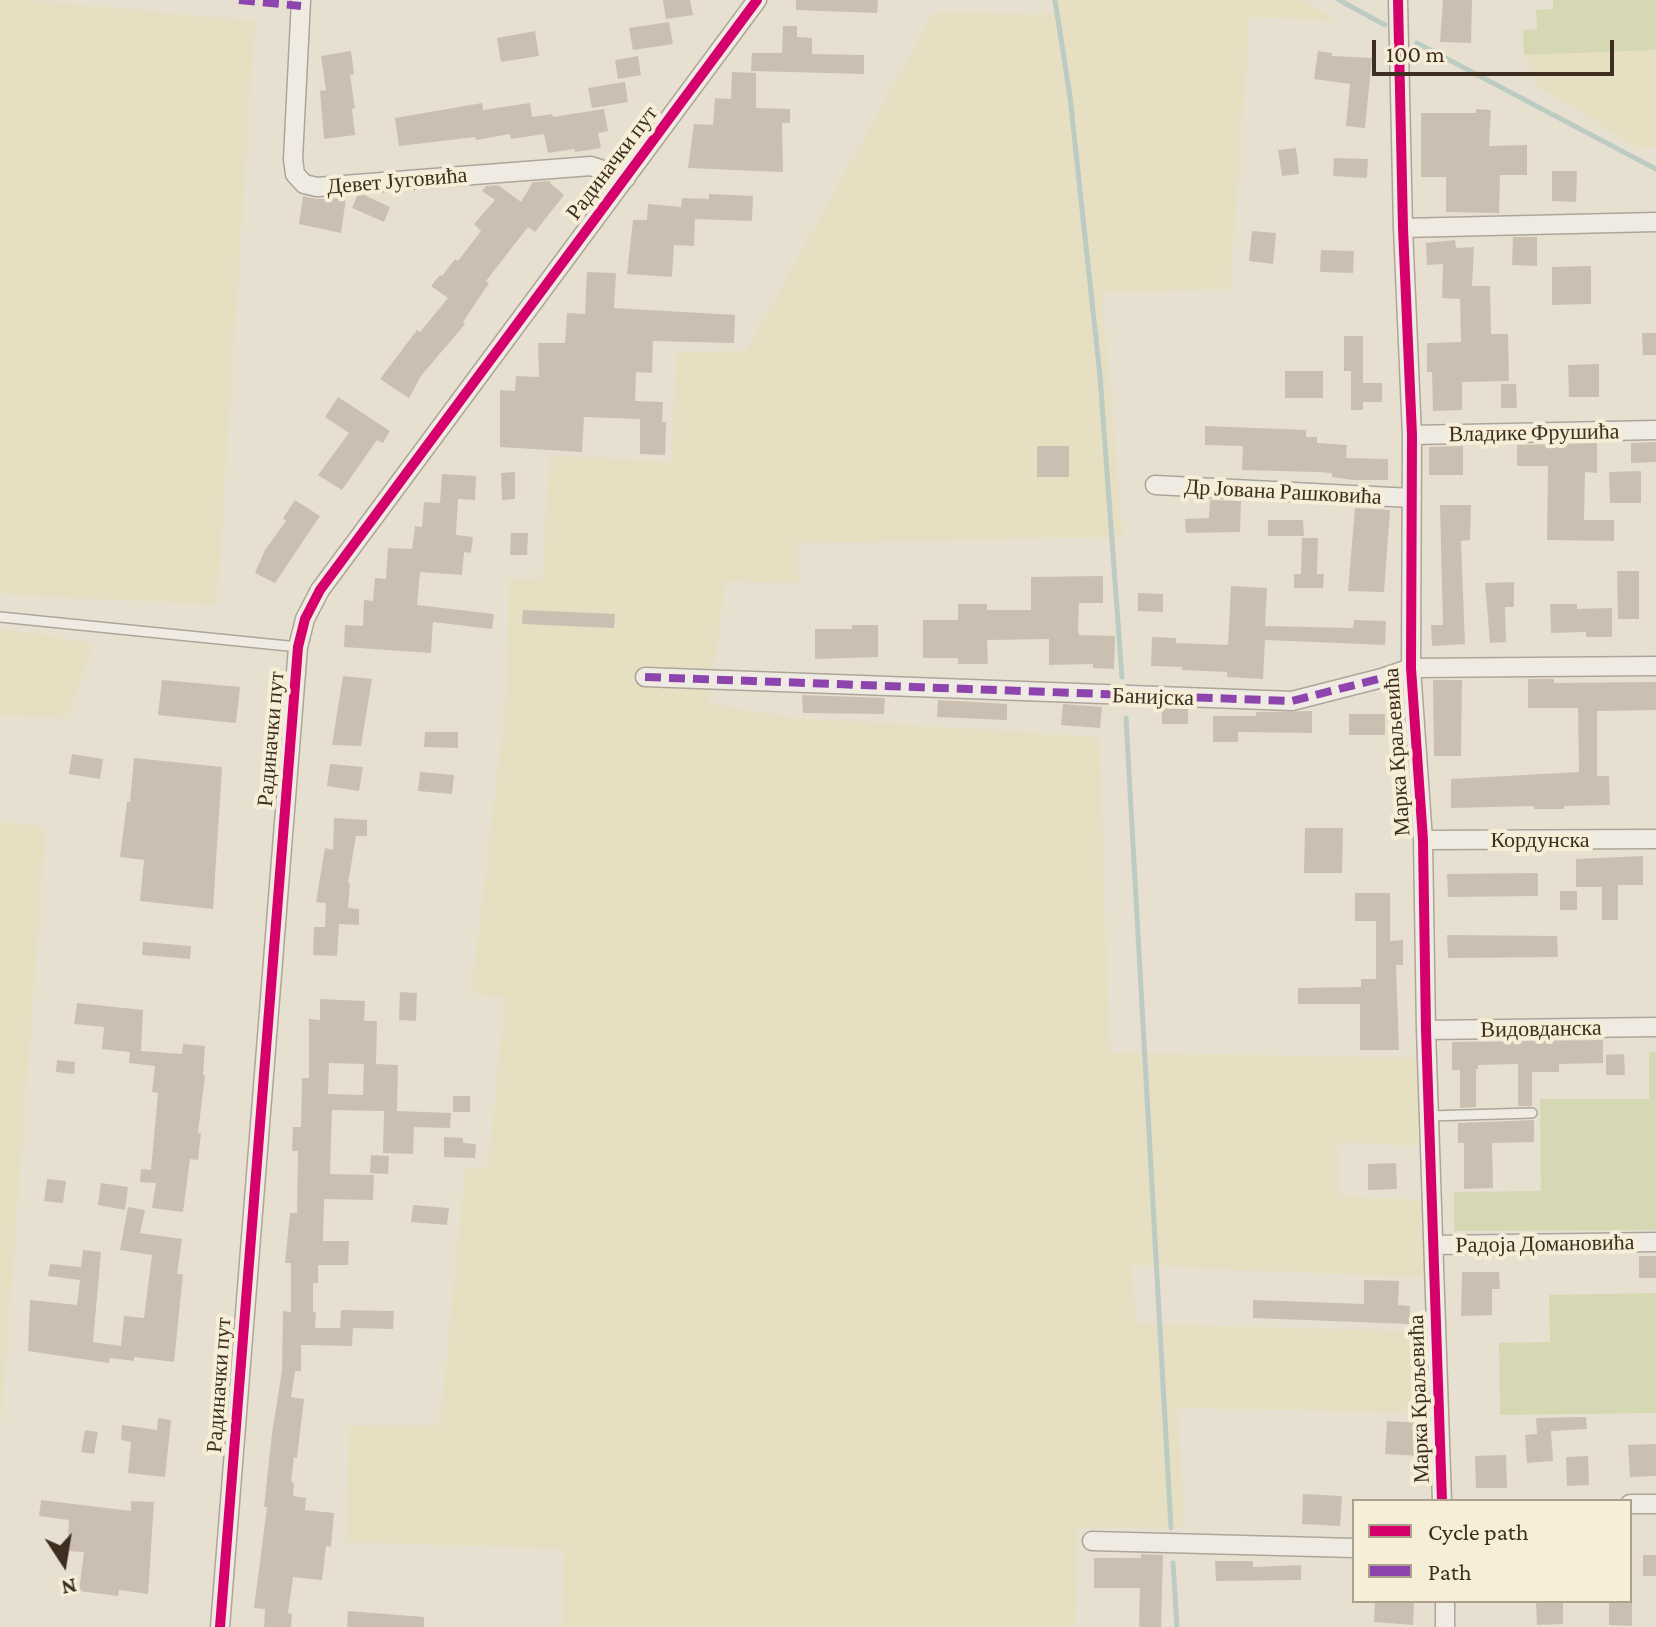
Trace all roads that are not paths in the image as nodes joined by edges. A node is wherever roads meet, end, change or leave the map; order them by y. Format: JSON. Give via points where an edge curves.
{"nodes":[{"id":1,"x":301,"y":0,"type":"edge"},
{"id":2,"x":757,"y":0,"type":"edge"},
{"id":3,"x":1398,"y":0,"type":"edge"},
{"id":4,"x":626,"y":178,"type":"junction"},
{"id":5,"x":1656,"y":222,"type":"edge"},
{"id":6,"x":1403,"y":228,"type":"junction"},
{"id":7,"x":1656,"y":430,"type":"edge"},
{"id":8,"x":1412,"y":435,"type":"junction"},
{"id":9,"x":1155,"y":485,"type":"dead end"},
{"id":10,"x":1412,"y":498,"type":"junction"},
{"id":11,"x":0,"y":617,"type":"edge"},
{"id":12,"x":298,"y":647,"type":"junction"},
{"id":13,"x":1656,"y":666,"type":"edge"},
{"id":14,"x":1411,"y":668,"type":"junction"},
{"id":15,"x":645,"y":677,"type":"dead end"},
{"id":16,"x":1656,"y":839,"type":"edge"},
{"id":17,"x":1423,"y":840,"type":"junction"},
{"id":18,"x":1656,"y":1027,"type":"edge"},
{"id":19,"x":1426,"y":1030,"type":"junction"},
{"id":20,"x":1532,"y":1113,"type":"dead end"},
{"id":21,"x":1429,"y":1116,"type":"junction"},
{"id":22,"x":1656,"y":1242,"type":"edge"},
{"id":23,"x":1434,"y":1245,"type":"junction"},
{"id":24,"x":1442,"y":1499,"type":"edge"},
{"id":25,"x":1632,"y":1504,"type":"edge"},
{"id":26,"x":1656,"y":1504,"type":"edge"},
{"id":27,"x":1092,"y":1541,"type":"dead end"},
{"id":28,"x":1352,"y":1548,"type":"edge"},
{"id":29,"x":1445,"y":1603,"type":"edge"},
{"id":30,"x":220,"y":1627,"type":"edge"},
{"id":31,"x":1445,"y":1627,"type":"edge"}],
"edges":[{"from":1,"to":4,"type":"street","name":"Девет Југовића","via":[[293,159],[295,174],[304,184],[591,166]]},
{"from":2,"to":4,"type":"street","name":"Радиначки пут"},
{"from":3,"to":6,"type":"street","name":"Марка Краљевића"},
{"from":4,"to":12,"type":"street","name":"Радиначки пут","via":[[320,590]]},
{"from":5,"to":6,"type":"street"},
{"from":6,"to":8,"type":"street","name":"Марка Краљевића"},
{"from":7,"to":8,"type":"street","name":"Владике Фрушића"},
{"from":8,"to":10,"type":"street","name":"Марка Краљевића"},
{"from":9,"to":10,"type":"street","name":"Др Јована Рашковића"},
{"from":10,"to":14,"type":"street","name":"Марка Краљевића"},
{"from":11,"to":12,"type":"lane"},
{"from":12,"to":30,"type":"street","name":"Радиначки пут"},
{"from":13,"to":14,"type":"street","name":"Банијска"},
{"from":14,"to":15,"type":"street","name":"Банијска","via":[[1292,701]]},
{"from":14,"to":17,"type":"street","name":"Марка Краљевића"},
{"from":16,"to":17,"type":"street","name":"Кордунска"},
{"from":17,"to":19,"type":"street","name":"Марка Краљевића"},
{"from":18,"to":19,"type":"street","name":"Видовданска"},
{"from":19,"to":21,"type":"street","name":"Марка Краљевића"},
{"from":20,"to":21,"type":"lane"},
{"from":21,"to":23,"type":"street","name":"Марка Краљевића"},
{"from":22,"to":23,"type":"street","name":"Радоја Домановића"},
{"from":23,"to":24,"type":"street","name":"Марка Краљевића"},
{"from":25,"to":26,"type":"street"},
{"from":27,"to":28,"type":"street"},
{"from":29,"to":31,"type":"street"}]}
